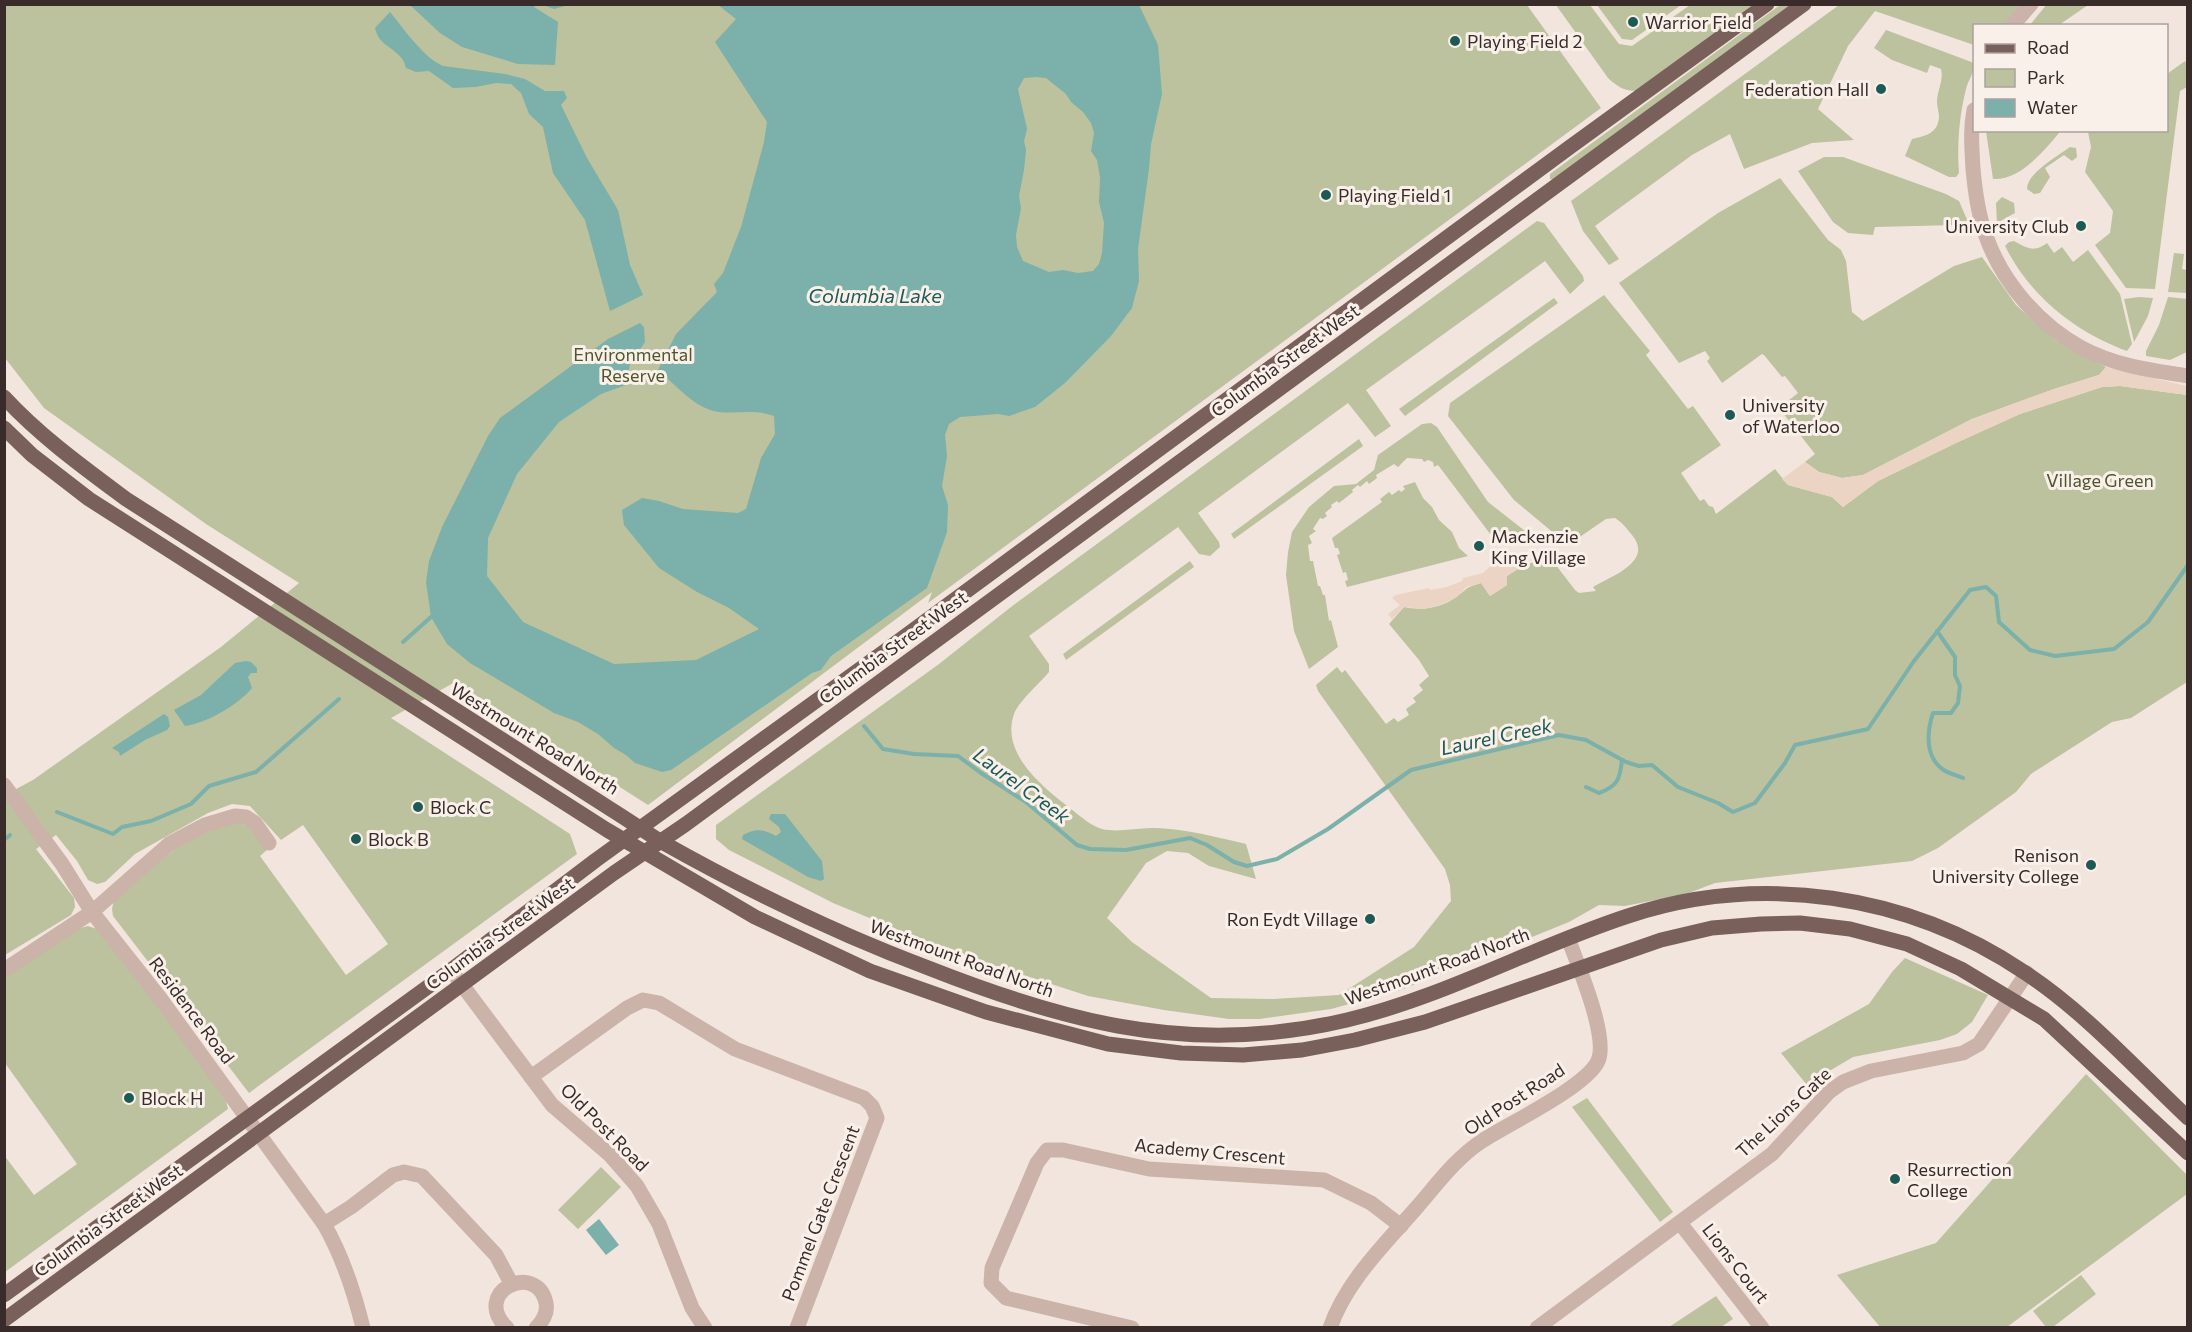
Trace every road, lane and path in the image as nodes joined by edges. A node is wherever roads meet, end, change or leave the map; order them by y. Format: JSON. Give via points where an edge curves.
{"nodes":[{"id":1,"x":1767,"y":4,"type":"edge"},
{"id":2,"x":1804,"y":4,"type":"edge"},
{"id":3,"x":2031,"y":4,"type":"edge"},
{"id":4,"x":2014,"y":24,"type":"edge"},
{"id":5,"x":1973,"y":128,"type":"edge"},
{"id":6,"x":2187,"y":376,"type":"edge"},
{"id":7,"x":4,"y":397,"type":"edge"},
{"id":8,"x":5,"y":431,"type":"edge"},
{"id":9,"x":4,"y":785,"type":"edge"},
{"id":10,"x":640,"y":828,"type":"junction"},
{"id":11,"x":624,"y":840,"type":"junction"},
{"id":12,"x":660,"y":841,"type":"junction"},
{"id":13,"x":269,"y":843,"type":"dead end"},
{"id":14,"x":644,"y":852,"type":"junction"},
{"id":15,"x":92,"y":912,"type":"junction"},
{"id":16,"x":1568,"y":938,"type":"junction"},
{"id":17,"x":4,"y":970,"type":"edge"},
{"id":18,"x":451,"y":970,"type":"junction"},
{"id":19,"x":1580,"y":970,"type":"junction"},
{"id":20,"x":2027,"y":973,"type":"junction"},
{"id":21,"x":463,"y":985,"type":"junction"},
{"id":22,"x":2011,"y":998,"type":"junction"},
{"id":23,"x":531,"y":1077,"type":"junction"},
{"id":24,"x":247,"y":1118,"type":"junction"},
{"id":25,"x":2187,"y":1118,"type":"edge"},
{"id":26,"x":258,"y":1134,"type":"junction"},
{"id":27,"x":2187,"y":1153,"type":"edge"},
{"id":28,"x":1680,"y":1223,"type":"junction"},
{"id":29,"x":324,"y":1224,"type":"junction"},
{"id":30,"x":1401,"y":1226,"type":"junction"},
{"id":31,"x":511,"y":1283,"type":"junction"},
{"id":32,"x":4,"y":1295,"type":"edge"},
{"id":33,"x":4,"y":1320,"type":"edge"},
{"id":34,"x":704,"y":1327,"type":"edge"},
{"id":35,"x":363,"y":1328,"type":"edge"},
{"id":36,"x":507,"y":1328,"type":"edge"},
{"id":37,"x":536,"y":1328,"type":"edge"},
{"id":38,"x":797,"y":1328,"type":"edge"},
{"id":39,"x":1132,"y":1328,"type":"edge"},
{"id":40,"x":1330,"y":1328,"type":"edge"},
{"id":41,"x":1538,"y":1328,"type":"edge"},
{"id":42,"x":1762,"y":1328,"type":"edge"}],
"edges":[{"from":1,"to":10,"type":"main road","name":"Columbia Street West"},
{"from":2,"to":12,"type":"main road","name":"Columbia Street West"},
{"from":3,"to":4,"type":"street"},
{"from":5,"to":6,"type":"street","via":[[1975,189],[1986,237],[2000,266],[2028,306],[2053,330],[2084,349],[2127,366]]},
{"from":7,"to":10,"type":"main road","name":"Westmount Road North","via":[[73,460],[126,499]]},
{"from":8,"to":11,"type":"main road","name":"Westmount Road North","via":[[88,499]]},
{"from":9,"to":15,"type":"street","name":"Residence Road"},
{"from":10,"to":11,"type":"main road","name":"Columbia Street West"},
{"from":10,"to":12,"type":"main road","name":"Westmount Road North"},
{"from":11,"to":14,"type":"main road","name":"Westmount Road North"},
{"from":11,"to":18,"type":"main road","name":"Columbia Street West"},
{"from":12,"to":14,"type":"main road","name":"Columbia Street West"},
{"from":12,"to":16,"type":"main road","name":"Westmount Road North","via":[[763,897],[847,936],[993,993],[1123,1027],[1203,1036],[1294,1031],[1351,1019],[1407,1002]]},
{"from":13,"to":15,"type":"street","via":[[246,817],[235,816],[205,825],[169,844]]},
{"from":14,"to":19,"type":"main road","name":"Westmount Road North","via":[[755,917],[870,970],[986,1012],[1128,1047],[1243,1055],[1302,1050],[1425,1022]]},
{"from":14,"to":21,"type":"main road","name":"Columbia Street West"},
{"from":15,"to":17,"type":"street"},
{"from":15,"to":24,"type":"street","name":"Residence Road"},
{"from":16,"to":19,"type":"street","name":"Old Post Road"},
{"from":16,"to":20,"type":"main road","name":"Westmount Road North","via":[[1630,915],[1681,902],[1731,894],[1819,895],[1925,920]]},
{"from":18,"to":21,"type":"street","name":"Old Post Road"},
{"from":18,"to":24,"type":"main road","name":"Columbia Street West"},
{"from":19,"to":22,"type":"main road","name":"Westmount Road North","via":[[1661,940],[1712,928],[1800,923],[1850,929],[1906,944]]},
{"from":19,"to":30,"type":"street","name":"Old Post Road","via":[[1597,1025],[1598,1061],[1569,1089],[1459,1159]]},
{"from":20,"to":22,"type":"street","name":"The Lions Gate"},
{"from":20,"to":25,"type":"main road","name":"Westmount Road North","via":[[2075,1011]]},
{"from":21,"to":23,"type":"street","name":"Old Post Road"},
{"from":21,"to":26,"type":"main road","name":"Columbia Street West"},
{"from":22,"to":27,"type":"main road","name":"Westmount Road North","via":[[2044,1019]]},
{"from":22,"to":28,"type":"street","name":"The Lions Gate","via":[[1979,1044],[1963,1053],[1871,1071],[1843,1082],[1772,1154]]},
{"from":23,"to":34,"type":"street","name":"Old Post Road","via":[[552,1105],[610,1155],[637,1186],[659,1224],[692,1308]]},
{"from":23,"to":38,"type":"street","name":"Pommel Gate Crescent","via":[[644,1000],[659,1003],[735,1049],[864,1098],[877,1118]]},
{"from":24,"to":26,"type":"street","name":"Residence Road"},
{"from":24,"to":32,"type":"main road","name":"Columbia Street West"},
{"from":26,"to":29,"type":"street","name":"Residence Road"},
{"from":26,"to":33,"type":"main road","name":"Columbia Street West"},
{"from":28,"to":41,"type":"street","name":"The Lions Gate"},
{"from":28,"to":42,"type":"street","name":"Lions Court"},
{"from":29,"to":31,"type":"street","via":[[393,1175],[414,1173],[422,1176],[496,1255]]},
{"from":29,"to":35,"type":"street","name":"Residence Road","via":[[353,1286]]},
{"from":30,"to":39,"type":"street","name":"Academy Crescent","via":[[1371,1203],[1324,1180],[1149,1168],[1047,1150],[1037,1163],[992,1268],[991,1283],[1006,1298]]},
{"from":30,"to":40,"type":"street","name":"Old Post Road","via":[[1361,1274],[1335,1313]]},
{"from":31,"to":36,"type":"street","via":[[504,1287],[495,1306]]},
{"from":31,"to":37,"type":"street","via":[[526,1282],[543,1295],[546,1311]]}]}
